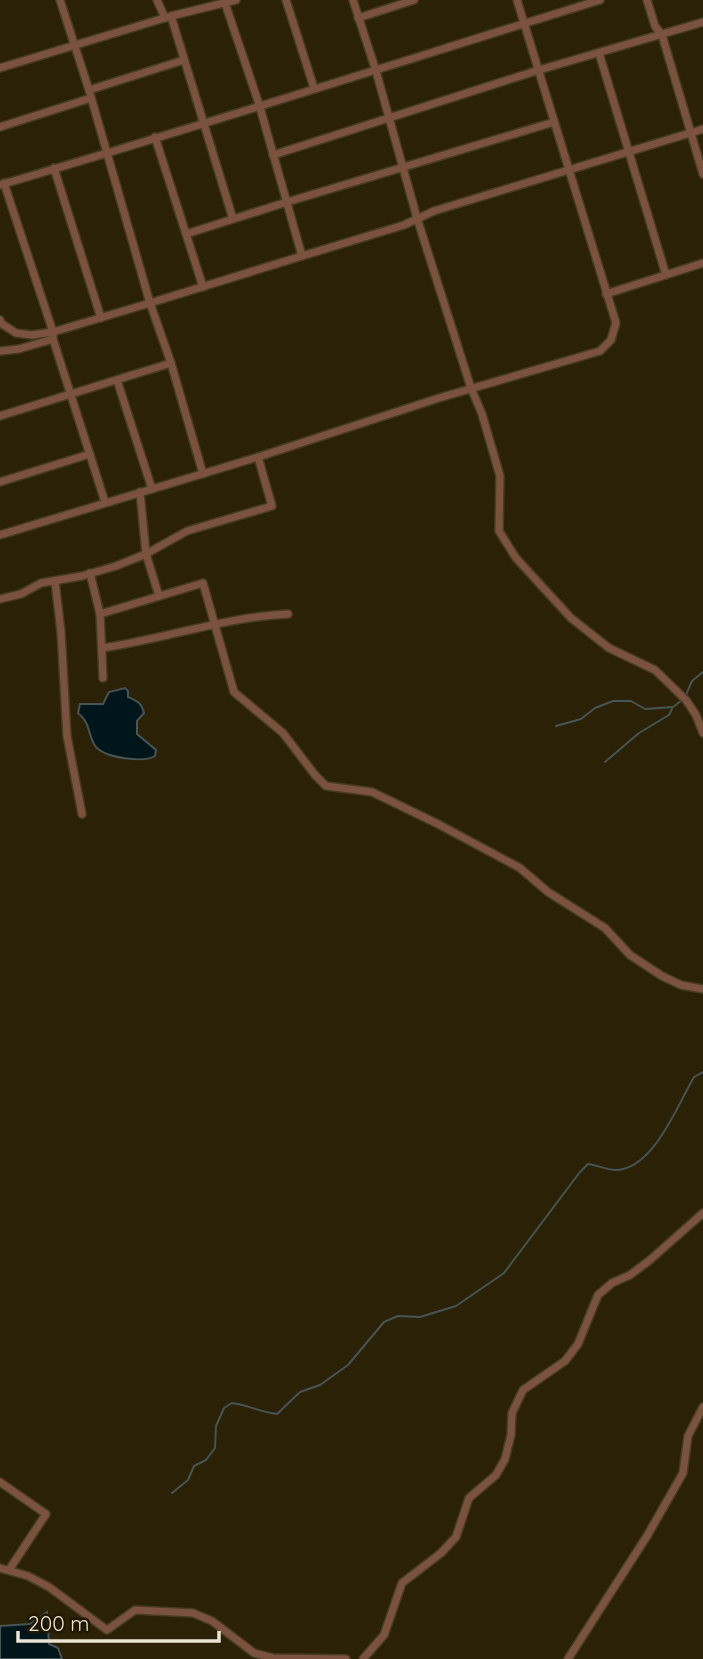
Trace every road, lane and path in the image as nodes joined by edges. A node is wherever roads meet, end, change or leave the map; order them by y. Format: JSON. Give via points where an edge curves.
{"nodes":[{"id":1,"x":60,"y":0,"type":"edge"},
{"id":2,"x":156,"y":0,"type":"edge"},
{"id":3,"x":236,"y":0,"type":"edge"},
{"id":4,"x":286,"y":0,"type":"edge"},
{"id":5,"x":353,"y":0,"type":"edge"},
{"id":6,"x":414,"y":0,"type":"edge"},
{"id":7,"x":517,"y":0,"type":"edge"},
{"id":8,"x":600,"y":0,"type":"edge"},
{"id":9,"x":647,"y":0,"type":"edge"},
{"id":10,"x":225,"y":1,"type":"edge"},
{"id":11,"x":168,"y":17,"type":"junction"},
{"id":12,"x":358,"y":18,"type":"junction"},
{"id":13,"x":703,"y":22,"type":"edge"},
{"id":14,"x":525,"y":23,"type":"junction"},
{"id":15,"x":662,"y":34,"type":"junction"},
{"id":16,"x":75,"y":45,"type":"junction"},
{"id":17,"x":599,"y":53,"type":"junction"},
{"id":18,"x":184,"y":60,"type":"junction"},
{"id":19,"x":0,"y":68,"type":"edge"},
{"id":20,"x":539,"y":70,"type":"junction"},
{"id":21,"x":376,"y":71,"type":"junction"},
{"id":22,"x":314,"y":88,"type":"junction"},
{"id":23,"x":90,"y":94,"type":"junction"},
{"id":24,"x":259,"y":104,"type":"junction"},
{"id":25,"x":388,"y":119,"type":"junction"},
{"id":26,"x":204,"y":122,"type":"junction"},
{"id":27,"x":554,"y":122,"type":"junction"},
{"id":28,"x":0,"y":127,"type":"edge"},
{"id":29,"x":703,"y":129,"type":"edge"},
{"id":30,"x":692,"y":132,"type":"junction"},
{"id":31,"x":155,"y":137,"type":"junction"},
{"id":32,"x":107,"y":152,"type":"junction"},
{"id":33,"x":630,"y":152,"type":"junction"},
{"id":34,"x":273,"y":155,"type":"junction"},
{"id":35,"x":402,"y":167,"type":"junction"},
{"id":36,"x":54,"y":168,"type":"junction"},
{"id":37,"x":570,"y":171,"type":"junction"},
{"id":38,"x":703,"y":174,"type":"edge"},
{"id":39,"x":2,"y":184,"type":"edge"},
{"id":40,"x":287,"y":202,"type":"junction"},
{"id":41,"x":417,"y":218,"type":"junction"},
{"id":42,"x":233,"y":219,"type":"junction"},
{"id":43,"x":186,"y":234,"type":"junction"},
{"id":44,"x":302,"y":256,"type":"junction"},
{"id":45,"x":703,"y":263,"type":"edge"},
{"id":46,"x":666,"y":275,"type":"junction"},
{"id":47,"x":203,"y":287,"type":"junction"},
{"id":48,"x":606,"y":293,"type":"junction"},
{"id":49,"x":150,"y":303,"type":"junction"},
{"id":50,"x":101,"y":318,"type":"junction"},
{"id":51,"x":0,"y":320,"type":"edge"},
{"id":52,"x":53,"y":335,"type":"junction"},
{"id":53,"x":0,"y":351,"type":"edge"},
{"id":54,"x":171,"y":363,"type":"junction"},
{"id":55,"x":117,"y":380,"type":"junction"},
{"id":56,"x":471,"y":388,"type":"junction"},
{"id":57,"x":69,"y":395,"type":"junction"},
{"id":58,"x":0,"y":416,"type":"edge"},
{"id":59,"x":90,"y":454,"type":"junction"},
{"id":60,"x":258,"y":457,"type":"junction"},
{"id":61,"x":204,"y":474,"type":"junction"},
{"id":62,"x":0,"y":482,"type":"edge"},
{"id":63,"x":152,"y":489,"type":"junction"},
{"id":64,"x":140,"y":492,"type":"junction"},
{"id":65,"x":105,"y":502,"type":"junction"},
{"id":66,"x":0,"y":536,"type":"edge"},
{"id":67,"x":146,"y":554,"type":"junction"},
{"id":68,"x":90,"y":573,"type":"junction"},
{"id":69,"x":55,"y":581,"type":"junction"},
{"id":70,"x":159,"y":596,"type":"junction"},
{"id":71,"x":0,"y":599,"type":"edge"},
{"id":72,"x":100,"y":614,"type":"junction"},
{"id":73,"x":288,"y":614,"type":"dead end"},
{"id":74,"x":215,"y":623,"type":"junction"},
{"id":75,"x":102,"y":648,"type":"junction"},
{"id":76,"x":103,"y":678,"type":"dead end"},
{"id":77,"x":703,"y":733,"type":"edge"},
{"id":78,"x":82,"y":814,"type":"dead end"},
{"id":79,"x":703,"y":989,"type":"edge"},
{"id":80,"x":703,"y":1213,"type":"edge"},
{"id":81,"x":703,"y":1408,"type":"edge"},
{"id":82,"x":0,"y":1482,"type":"edge"},
{"id":83,"x":0,"y":1568,"type":"edge"},
{"id":84,"x":9,"y":1570,"type":"junction"},
{"id":85,"x":346,"y":1659,"type":"edge"},
{"id":86,"x":363,"y":1659,"type":"edge"},
{"id":87,"x":568,"y":1659,"type":"edge"}],
"edges":[{"from":1,"to":16,"type":"street"},
{"from":2,"to":11,"type":"street"},
{"from":3,"to":10,"type":"street"},
{"from":4,"to":22,"type":"street"},
{"from":5,"to":12,"type":"street"},
{"from":6,"to":12,"type":"street"},
{"from":7,"to":14,"type":"street"},
{"from":8,"to":14,"type":"street"},
{"from":9,"to":15,"type":"street"},
{"from":10,"to":11,"type":"street"},
{"from":10,"to":24,"type":"street"},
{"from":11,"to":16,"type":"street"},
{"from":11,"to":18,"type":"street"},
{"from":12,"to":21,"type":"street"},
{"from":13,"to":15,"type":"street"},
{"from":14,"to":20,"type":"street"},
{"from":14,"to":21,"type":"street"},
{"from":15,"to":17,"type":"street"},
{"from":15,"to":30,"type":"street"},
{"from":16,"to":19,"type":"street"},
{"from":16,"to":23,"type":"street"},
{"from":17,"to":20,"type":"street"},
{"from":17,"to":33,"type":"street"},
{"from":18,"to":23,"type":"street"},
{"from":18,"to":26,"type":"street"},
{"from":20,"to":25,"type":"street"},
{"from":20,"to":27,"type":"street"},
{"from":21,"to":22,"type":"street"},
{"from":21,"to":25,"type":"street"},
{"from":22,"to":24,"type":"street"},
{"from":23,"to":28,"type":"street"},
{"from":23,"to":32,"type":"street"},
{"from":24,"to":26,"type":"street"},
{"from":24,"to":34,"type":"street"},
{"from":25,"to":34,"type":"street"},
{"from":25,"to":35,"type":"street"},
{"from":26,"to":31,"type":"street"},
{"from":26,"to":42,"type":"street"},
{"from":27,"to":35,"type":"street"},
{"from":27,"to":37,"type":"street"},
{"from":29,"to":30,"type":"street"},
{"from":30,"to":33,"type":"street"},
{"from":30,"to":38,"type":"street"},
{"from":31,"to":32,"type":"street"},
{"from":31,"to":43,"type":"street"},
{"from":32,"to":36,"type":"street"},
{"from":32,"to":49,"type":"street"},
{"from":33,"to":37,"type":"street"},
{"from":33,"to":46,"type":"street"},
{"from":34,"to":40,"type":"street"},
{"from":35,"to":40,"type":"street"},
{"from":35,"to":41,"type":"street"},
{"from":36,"to":39,"type":"street"},
{"from":36,"to":50,"type":"street"},
{"from":37,"to":41,"type":"street"},
{"from":37,"to":48,"type":"street"},
{"from":39,"to":52,"type":"street"},
{"from":40,"to":42,"type":"street"},
{"from":40,"to":44,"type":"street"},
{"from":41,"to":44,"type":"street"},
{"from":41,"to":56,"type":"street"},
{"from":42,"to":43,"type":"street"},
{"from":43,"to":47,"type":"street"},
{"from":44,"to":47,"type":"street"},
{"from":45,"to":46,"type":"street"},
{"from":46,"to":48,"type":"street"},
{"from":47,"to":49,"type":"street"},
{"from":48,"to":56,"type":"street","via":[[616,323],[611,340],[600,351]]},
{"from":49,"to":50,"type":"street"},
{"from":49,"to":54,"type":"street"},
{"from":50,"to":52,"type":"street"},
{"from":51,"to":52,"type":"street","via":[[16,333]]},
{"from":52,"to":53,"type":"street","via":[[19,349]]},
{"from":52,"to":57,"type":"street"},
{"from":54,"to":55,"type":"street"},
{"from":54,"to":61,"type":"street"},
{"from":55,"to":57,"type":"street"},
{"from":55,"to":63,"type":"street"},
{"from":56,"to":60,"type":"street"},
{"from":56,"to":77,"type":"street","via":[[500,476],[499,531],[516,558],[571,618],[609,649],[655,670],[686,700]]},
{"from":57,"to":58,"type":"street"},
{"from":57,"to":59,"type":"street"},
{"from":59,"to":62,"type":"street"},
{"from":59,"to":65,"type":"street"},
{"from":60,"to":61,"type":"street"},
{"from":60,"to":67,"type":"street","via":[[272,506],[187,531]]},
{"from":61,"to":63,"type":"street"},
{"from":63,"to":64,"type":"street"},
{"from":64,"to":65,"type":"street"},
{"from":64,"to":67,"type":"street"},
{"from":65,"to":66,"type":"street"},
{"from":67,"to":68,"type":"street"},
{"from":67,"to":70,"type":"street"},
{"from":68,"to":69,"type":"street"},
{"from":68,"to":72,"type":"street"},
{"from":69,"to":71,"type":"street"},
{"from":69,"to":78,"type":"street","via":[[67,736]]},
{"from":70,"to":72,"type":"street"},
{"from":70,"to":74,"type":"street","via":[[203,583]]},
{"from":72,"to":75,"type":"street"},
{"from":73,"to":74,"type":"street"},
{"from":74,"to":75,"type":"street"},
{"from":74,"to":79,"type":"street","via":[[234,692],[284,733],[326,786],[372,792],[450,830],[520,868],[605,928],[630,954],[662,976]]},
{"from":75,"to":76,"type":"street"},
{"from":80,"to":86,"type":"street","via":[[650,1260],[598,1295],[578,1344],[565,1361],[523,1390],[512,1413],[505,1459],[496,1475],[469,1498],[456,1537],[402,1583],[384,1635]]},
{"from":81,"to":87,"type":"street","via":[[688,1436],[684,1473]]},
{"from":82,"to":84,"type":"street","via":[[46,1514]]},
{"from":83,"to":84,"type":"street"},
{"from":84,"to":85,"type":"street","via":[[49,1587],[107,1630],[135,1610],[193,1613],[212,1620],[254,1653],[273,1658]]}]}
